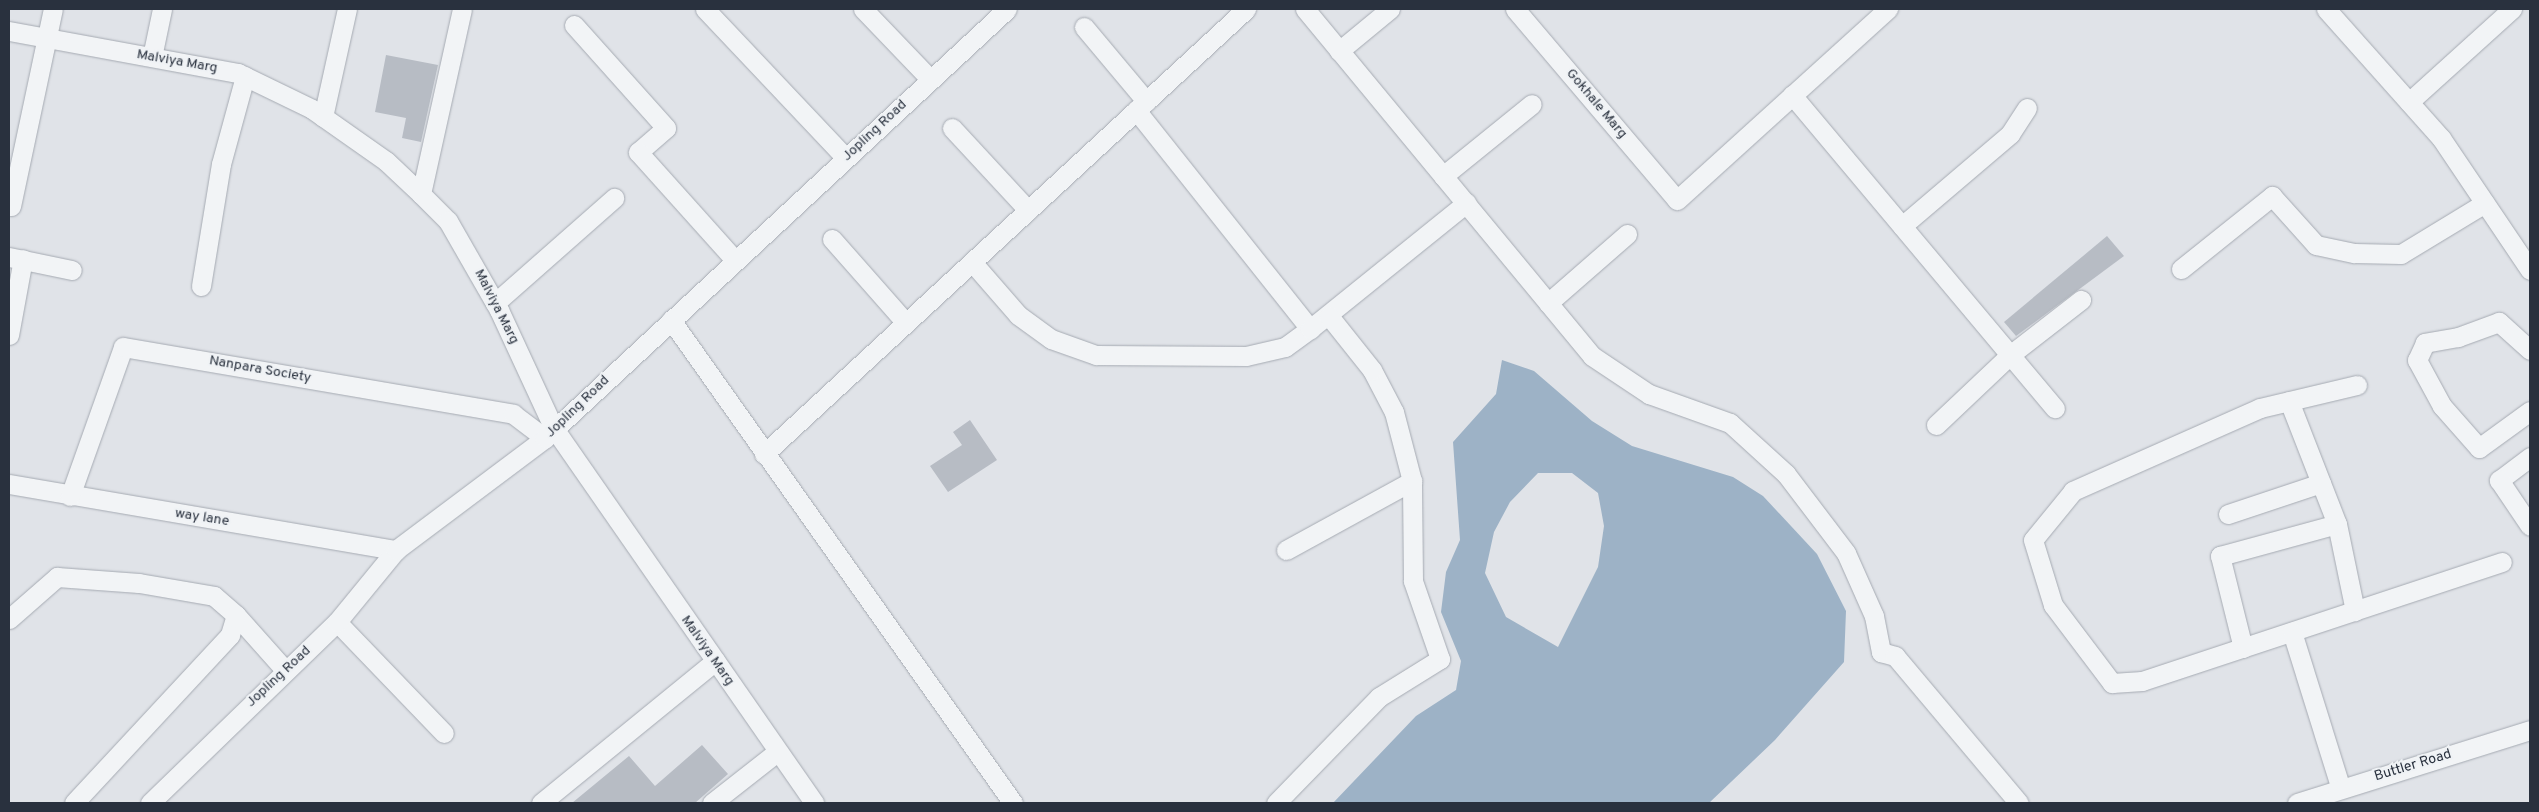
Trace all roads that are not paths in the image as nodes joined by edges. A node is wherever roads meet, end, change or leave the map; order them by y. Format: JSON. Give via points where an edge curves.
{"nodes":[{"id":1,"x":53,"y":9,"type":"edge"},
{"id":2,"x":162,"y":9,"type":"edge"},
{"id":3,"x":347,"y":9,"type":"edge"},
{"id":4,"x":462,"y":9,"type":"edge"},
{"id":5,"x":705,"y":9,"type":"edge"},
{"id":6,"x":863,"y":9,"type":"edge"},
{"id":7,"x":1007,"y":9,"type":"edge"},
{"id":8,"x":1246,"y":9,"type":"edge"},
{"id":9,"x":1305,"y":9,"type":"edge"},
{"id":10,"x":1390,"y":9,"type":"edge"},
{"id":11,"x":1516,"y":9,"type":"edge"},
{"id":12,"x":1888,"y":9,"type":"edge"},
{"id":13,"x":2326,"y":9,"type":"edge"},
{"id":14,"x":2512,"y":9,"type":"edge"},
{"id":15,"x":574,"y":25,"type":"dead end"},
{"id":16,"x":1084,"y":27,"type":"dead end"},
{"id":17,"x":9,"y":31,"type":"edge"},
{"id":18,"x":49,"y":38,"type":"junction"},
{"id":19,"x":1340,"y":51,"type":"junction"},
{"id":20,"x":152,"y":57,"type":"junction"},
{"id":21,"x":245,"y":76,"type":"junction"},
{"id":22,"x":931,"y":80,"type":"junction"},
{"id":23,"x":1792,"y":95,"type":"junction"},
{"id":24,"x":2409,"y":102,"type":"junction"},
{"id":25,"x":1532,"y":104,"type":"dead end"},
{"id":26,"x":1141,"y":106,"type":"junction"},
{"id":27,"x":2027,"y":108,"type":"dead end"},
{"id":28,"x":323,"y":116,"type":"junction"},
{"id":29,"x":952,"y":128,"type":"dead end"},
{"id":30,"x":846,"y":158,"type":"junction"},
{"id":31,"x":1443,"y":176,"type":"junction"},
{"id":32,"x":421,"y":194,"type":"junction"},
{"id":33,"x":614,"y":198,"type":"dead end"},
{"id":34,"x":1466,"y":203,"type":"junction"},
{"id":35,"x":2485,"y":203,"type":"junction"},
{"id":36,"x":11,"y":206,"type":"dead end"},
{"id":37,"x":1028,"y":210,"type":"junction"},
{"id":38,"x":1902,"y":226,"type":"junction"},
{"id":39,"x":1627,"y":234,"type":"dead end"},
{"id":40,"x":832,"y":239,"type":"dead end"},
{"id":41,"x":16,"y":258,"type":"edge"},
{"id":42,"x":735,"y":260,"type":"junction"},
{"id":43,"x":972,"y":262,"type":"junction"},
{"id":44,"x":72,"y":270,"type":"dead end"},
{"id":45,"x":2181,"y":270,"type":"dead end"},
{"id":46,"x":2530,"y":270,"type":"edge"},
{"id":47,"x":201,"y":286,"type":"dead end"},
{"id":48,"x":2080,"y":300,"type":"dead end"},
{"id":49,"x":495,"y":303,"type":"junction"},
{"id":50,"x":1548,"y":304,"type":"junction"},
{"id":51,"x":1329,"y":316,"type":"junction"},
{"id":52,"x":671,"y":320,"type":"junction"},
{"id":53,"x":906,"y":323,"type":"junction"},
{"id":54,"x":1310,"y":329,"type":"junction"},
{"id":55,"x":9,"y":334,"type":"edge"},
{"id":56,"x":2530,"y":350,"type":"edge"},
{"id":57,"x":2010,"y":355,"type":"junction"},
{"id":58,"x":2356,"y":385,"type":"dead end"},
{"id":59,"x":2289,"y":402,"type":"junction"},
{"id":60,"x":2055,"y":408,"type":"dead end"},
{"id":61,"x":2530,"y":411,"type":"edge"},
{"id":62,"x":1936,"y":425,"type":"dead end"},
{"id":63,"x":549,"y":433,"type":"junction"},
{"id":64,"x":764,"y":454,"type":"junction"},
{"id":65,"x":2530,"y":456,"type":"edge"},
{"id":66,"x":1412,"y":481,"type":"junction"},
{"id":67,"x":2321,"y":483,"type":"junction"},
{"id":68,"x":9,"y":484,"type":"edge"},
{"id":69,"x":70,"y":496,"type":"junction"},
{"id":70,"x":2228,"y":514,"type":"dead end"},
{"id":71,"x":2337,"y":524,"type":"junction"},
{"id":72,"x":2530,"y":526,"type":"edge"},
{"id":73,"x":396,"y":550,"type":"junction"},
{"id":74,"x":1286,"y":550,"type":"dead end"},
{"id":75,"x":2502,"y":562,"type":"dead end"},
{"id":76,"x":2355,"y":611,"type":"junction"},
{"id":77,"x":236,"y":615,"type":"junction"},
{"id":78,"x":9,"y":619,"type":"edge"},
{"id":79,"x":337,"y":622,"type":"junction"},
{"id":80,"x":2292,"y":632,"type":"junction"},
{"id":81,"x":2243,"y":648,"type":"junction"},
{"id":82,"x":715,"y":662,"type":"junction"},
{"id":83,"x":285,"y":670,"type":"junction"},
{"id":84,"x":2530,"y":730,"type":"edge"},
{"id":85,"x":444,"y":732,"type":"dead end"},
{"id":86,"x":777,"y":752,"type":"junction"},
{"id":87,"x":2341,"y":789,"type":"junction"},
{"id":88,"x":74,"y":803,"type":"edge"},
{"id":89,"x":150,"y":803,"type":"edge"},
{"id":90,"x":541,"y":803,"type":"edge"},
{"id":91,"x":712,"y":803,"type":"edge"},
{"id":92,"x":814,"y":803,"type":"edge"},
{"id":93,"x":1013,"y":803,"type":"edge"},
{"id":94,"x":1276,"y":803,"type":"edge"},
{"id":95,"x":2020,"y":803,"type":"edge"},
{"id":96,"x":2296,"y":803,"type":"edge"}],
"edges":[{"from":1,"to":18,"type":"street"},
{"from":2,"to":20,"type":"street"},
{"from":3,"to":28,"type":"street"},
{"from":4,"to":32,"type":"street"},
{"from":5,"to":30,"type":"street"},
{"from":6,"to":22,"type":"street"},
{"from":7,"to":22,"type":"street","name":"Jopling Road"},
{"from":8,"to":26,"type":"street"},
{"from":9,"to":19,"type":"street"},
{"from":10,"to":19,"type":"street"},
{"from":11,"to":23,"type":"street","name":"Gokhale Marg","via":[[1677,200]]},
{"from":12,"to":23,"type":"street"},
{"from":13,"to":24,"type":"street"},
{"from":14,"to":24,"type":"street"},
{"from":15,"to":42,"type":"street","via":[[666,128],[638,152]]},
{"from":16,"to":26,"type":"street"},
{"from":17,"to":18,"type":"street","name":"Malviya Marg"},
{"from":18,"to":20,"type":"street","name":"Malviya Marg"},
{"from":18,"to":36,"type":"street"},
{"from":19,"to":31,"type":"street"},
{"from":20,"to":21,"type":"street","name":"Malviya Marg"},
{"from":21,"to":28,"type":"street","name":"Malviya Marg"},
{"from":21,"to":47,"type":"street","via":[[222,164]]},
{"from":22,"to":30,"type":"street","name":"Jopling Road"},
{"from":23,"to":38,"type":"street"},
{"from":24,"to":35,"type":"street","via":[[2441,138]]},
{"from":25,"to":31,"type":"street"},
{"from":26,"to":37,"type":"street"},
{"from":26,"to":54,"type":"street"},
{"from":27,"to":38,"type":"street","via":[[2010,134]]},
{"from":28,"to":32,"type":"street","name":"Malviya Marg","via":[[386,160]]},
{"from":29,"to":37,"type":"street"},
{"from":30,"to":42,"type":"street","name":"Jopling Road"},
{"from":31,"to":34,"type":"street"},
{"from":32,"to":49,"type":"street","name":"Malviya Marg","via":[[448,221]]},
{"from":33,"to":49,"type":"street"},
{"from":34,"to":50,"type":"street"},
{"from":34,"to":51,"type":"street"},
{"from":35,"to":45,"type":"street","via":[[2401,254],[2354,253],[2316,245],[2272,196]]},
{"from":35,"to":46,"type":"street"},
{"from":37,"to":43,"type":"street"},
{"from":38,"to":57,"type":"street"},
{"from":39,"to":50,"type":"street"},
{"from":40,"to":53,"type":"street"},
{"from":41,"to":44,"type":"street"},
{"from":41,"to":55,"type":"street"},
{"from":42,"to":52,"type":"street","name":"Jopling Road"},
{"from":43,"to":53,"type":"street"},
{"from":43,"to":54,"type":"street","via":[[1018,315],[1051,339],[1096,355],[1246,356],[1285,347]]},
{"from":48,"to":57,"type":"street"},
{"from":49,"to":63,"type":"street","name":"Malviya Marg"},
{"from":50,"to":95,"type":"street","via":[[1592,356],[1649,394],[1730,423],[1786,474],[1846,554],[1874,616],[1880,652],[1896,656]]},
{"from":51,"to":54,"type":"street"},
{"from":51,"to":66,"type":"street","via":[[1372,370],[1394,412]]},
{"from":52,"to":63,"type":"street","name":"Jopling Road"},
{"from":52,"to":64,"type":"street"},
{"from":53,"to":64,"type":"street"},
{"from":56,"to":61,"type":"street","via":[[2499,322],[2458,338],[2425,343],[2417,360],[2442,406],[2479,448]]},
{"from":57,"to":60,"type":"street"},
{"from":57,"to":62,"type":"street"},
{"from":58,"to":59,"type":"street"},
{"from":59,"to":67,"type":"street"},
{"from":59,"to":81,"type":"street","via":[[2251,412],[2073,491],[2033,540],[2053,605],[2112,683],[2142,681]]},
{"from":63,"to":69,"type":"street","name":"Nanpara Society","via":[[513,414],[123,346]]},
{"from":63,"to":73,"type":"street","name":"Jopling Road"},
{"from":63,"to":82,"type":"street","name":"Malviya Marg"},
{"from":64,"to":93,"type":"street"},
{"from":65,"to":72,"type":"street","via":[[2499,480]]},
{"from":66,"to":74,"type":"street"},
{"from":66,"to":94,"type":"street","via":[[1413,581],[1440,659],[1379,697]]},
{"from":67,"to":70,"type":"street"},
{"from":67,"to":71,"type":"street"},
{"from":68,"to":69,"type":"street","name":"way lane"},
{"from":69,"to":73,"type":"street","name":"way lane"},
{"from":71,"to":76,"type":"street"},
{"from":71,"to":81,"type":"street","via":[[2220,556]]},
{"from":73,"to":79,"type":"street","name":"Jopling Road"},
{"from":75,"to":76,"type":"street"},
{"from":76,"to":80,"type":"street"},
{"from":77,"to":78,"type":"street","via":[[214,596],[139,583],[57,577]]},
{"from":77,"to":83,"type":"street"},
{"from":77,"to":88,"type":"street","via":[[230,635]]},
{"from":79,"to":83,"type":"street","name":"Jopling Road"},
{"from":79,"to":85,"type":"street"},
{"from":80,"to":81,"type":"street"},
{"from":80,"to":87,"type":"street"},
{"from":82,"to":86,"type":"street","name":"Malviya Marg"},
{"from":82,"to":90,"type":"street"},
{"from":83,"to":89,"type":"street","name":"Jopling Road"},
{"from":84,"to":87,"type":"street","name":"Buttler Road"},
{"from":86,"to":91,"type":"street"},
{"from":86,"to":92,"type":"street","name":"Malviya Marg"},
{"from":87,"to":96,"type":"street","name":"Buttler Road"}]}
